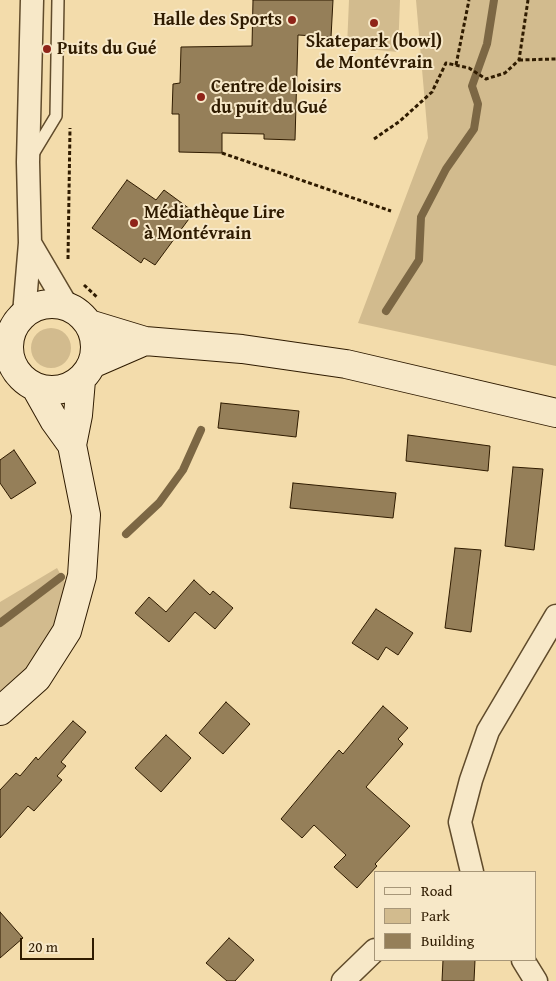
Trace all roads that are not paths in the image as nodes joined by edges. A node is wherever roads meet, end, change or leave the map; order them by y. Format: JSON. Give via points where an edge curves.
{"nodes":[{"id":1,"x":32,"y":0,"type":"edge"},
{"id":2,"x":58,"y":0,"type":"edge"},
{"id":3,"x":28,"y":162,"type":"junction"},
{"id":4,"x":30,"y":243,"type":"junction"},
{"id":5,"x":67,"y":306,"type":"junction"},
{"id":6,"x":24,"y":314,"type":"junction"},
{"id":7,"x":96,"y":314,"type":"junction"},
{"id":8,"x":4,"y":339,"type":"edge"},
{"id":9,"x":145,"y":341,"type":"junction"},
{"id":10,"x":86,"y":372,"type":"junction"},
{"id":11,"x":36,"y":388,"type":"junction"},
{"id":12,"x":556,"y":413,"type":"edge"},
{"id":13,"x":72,"y":445,"type":"junction"},
{"id":14,"x":556,"y":616,"type":"edge"},
{"id":15,"x":0,"y":711,"type":"edge"},
{"id":16,"x":469,"y":871,"type":"edge"},
{"id":17,"x":374,"y":951,"type":"edge"},
{"id":18,"x":524,"y":961,"type":"edge"},
{"id":19,"x":343,"y":981,"type":"edge"},
{"id":20,"x":536,"y":981,"type":"edge"}],
"edges":[{"from":1,"to":3,"type":"street"},
{"from":2,"to":3,"type":"lane","via":[[56,116]]},
{"from":3,"to":4,"type":"street"},
{"from":4,"to":5,"type":"street"},
{"from":4,"to":6,"type":"street"},
{"from":5,"to":6,"type":"main road","via":[[44,304]]},
{"from":5,"to":7,"type":"main road","via":[[80,314]]},
{"from":6,"to":8,"type":"main road"},
{"from":7,"to":9,"type":"main road"},
{"from":7,"to":10,"type":"main road","via":[[95,344]]},
{"from":8,"to":11,"type":"main road","via":[[17,374]]},
{"from":9,"to":10,"type":"main road"},
{"from":9,"to":12,"type":"main road","via":[[242,349],[346,364]]},
{"from":10,"to":11,"type":"main road","via":[[60,390]]},
{"from":10,"to":13,"type":"main road"},
{"from":11,"to":13,"type":"main road"},
{"from":13,"to":15,"type":"main road","via":[[86,515],[82,576],[70,622],[37,678]]},
{"from":14,"to":16,"type":"street","via":[[488,731],[471,780],[460,822]]},
{"from":17,"to":19,"type":"street"},
{"from":18,"to":20,"type":"street"}]}
